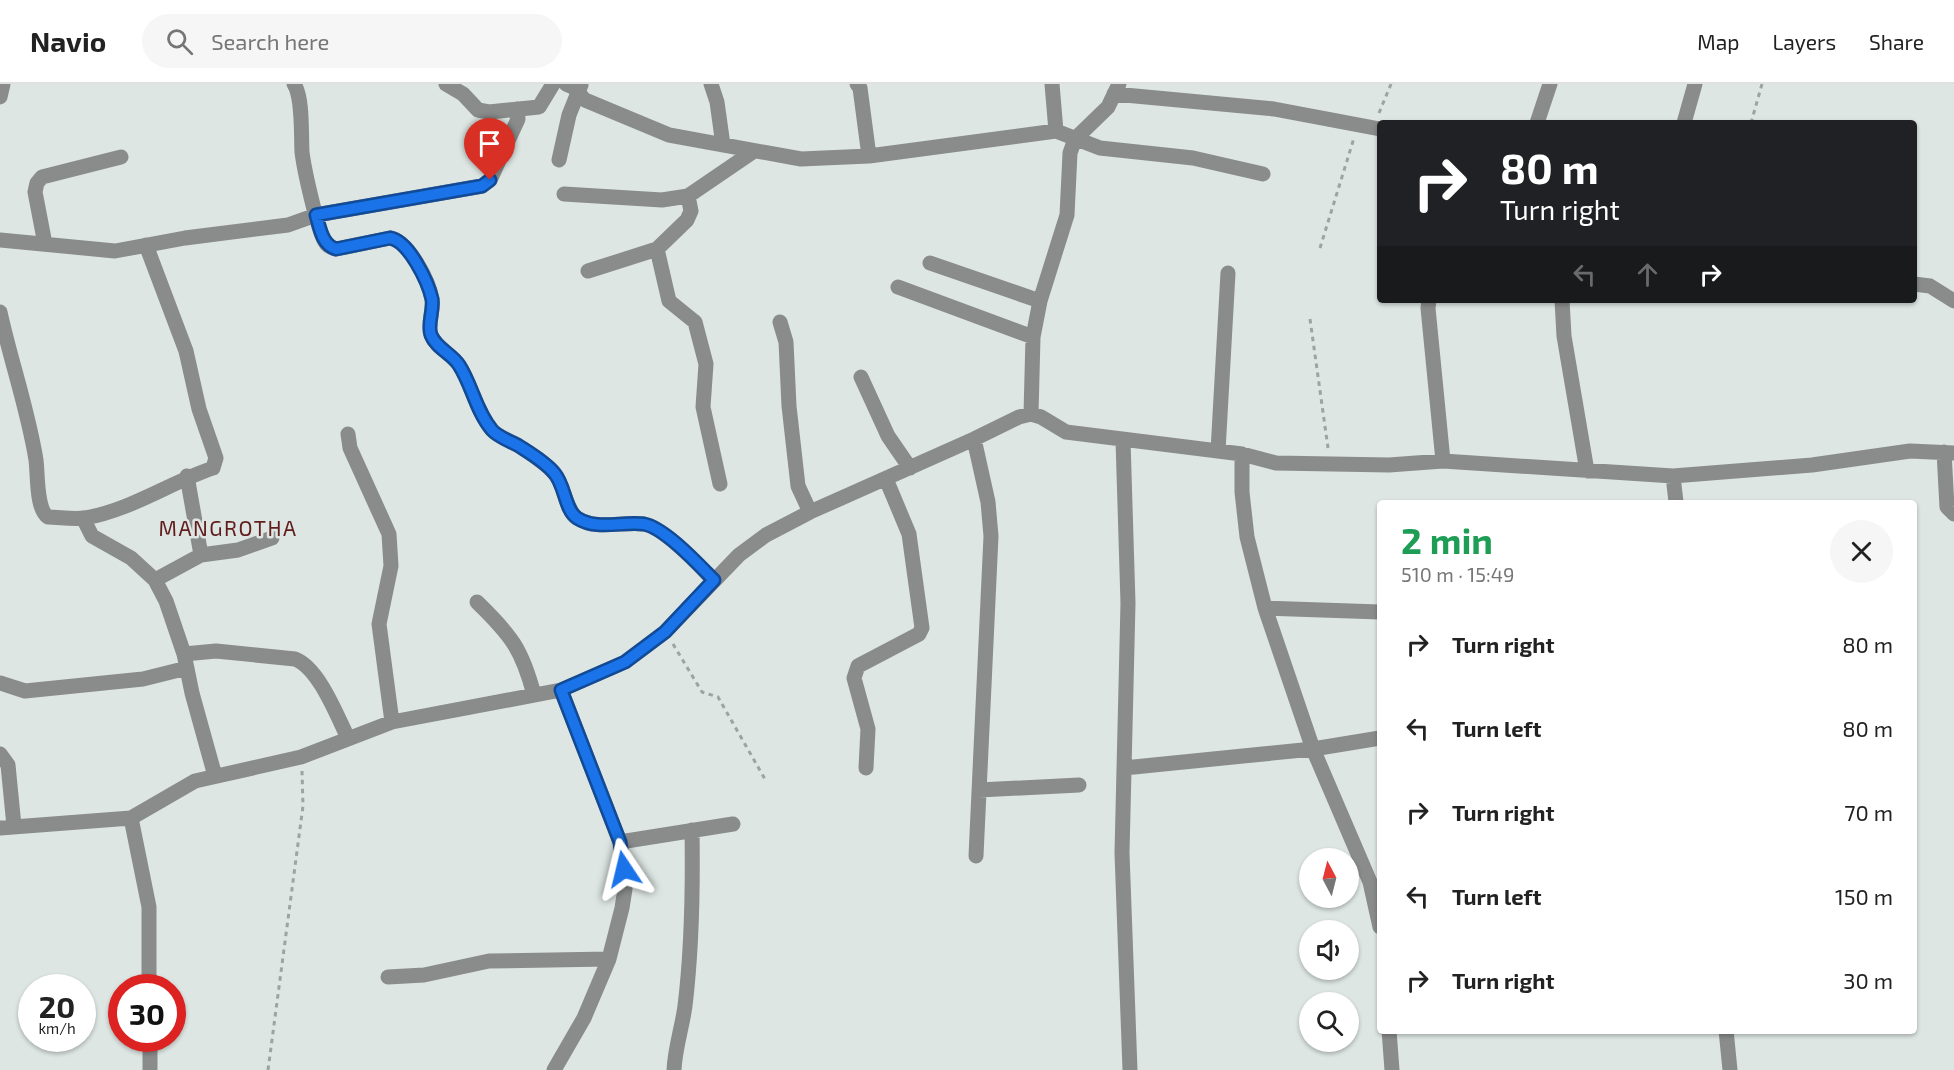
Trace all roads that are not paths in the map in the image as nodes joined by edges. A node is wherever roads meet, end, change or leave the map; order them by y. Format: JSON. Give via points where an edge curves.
{"nodes":[{"id":1,"x":3,"y":84,"type":"edge"},
{"id":2,"x":294,"y":84,"type":"edge"},
{"id":3,"x":446,"y":84,"type":"edge"},
{"id":4,"x":553,"y":84,"type":"edge"},
{"id":5,"x":711,"y":84,"type":"edge"},
{"id":6,"x":857,"y":84,"type":"edge"},
{"id":7,"x":1052,"y":84,"type":"edge"},
{"id":8,"x":1550,"y":84,"type":"edge"},
{"id":9,"x":1695,"y":84,"type":"edge"},
{"id":10,"x":575,"y":87,"type":"edge"},
{"id":11,"x":1116,"y":89,"type":"edge"},
{"id":12,"x":0,"y":97,"type":"edge"},
{"id":13,"x":517,"y":109,"type":"junction"},
{"id":14,"x":1538,"y":120,"type":"edge"},
{"id":15,"x":1685,"y":120,"type":"edge"},
{"id":16,"x":1371,"y":127,"type":"edge"},
{"id":17,"x":1056,"y":132,"type":"junction"},
{"id":18,"x":1075,"y":139,"type":"junction"},
{"id":19,"x":723,"y":145,"type":"junction"},
{"id":20,"x":754,"y":151,"type":"junction"},
{"id":21,"x":869,"y":156,"type":"junction"},
{"id":22,"x":121,"y":157,"type":"dead end"},
{"id":23,"x":559,"y":160,"type":"dead end"},
{"id":24,"x":1263,"y":174,"type":"dead end"},
{"id":25,"x":564,"y":194,"type":"dead end"},
{"id":26,"x":688,"y":196,"type":"junction"},
{"id":27,"x":316,"y":215,"type":"junction"},
{"id":28,"x":0,"y":240,"type":"edge"},
{"id":29,"x":45,"y":244,"type":"junction"},
{"id":30,"x":146,"y":245,"type":"junction"},
{"id":31,"x":657,"y":249,"type":"junction"},
{"id":32,"x":930,"y":263,"type":"dead end"},
{"id":33,"x":588,"y":270,"type":"dead end"},
{"id":34,"x":1228,"y":273,"type":"dead end"},
{"id":35,"x":1917,"y":284,"type":"edge"},
{"id":36,"x":898,"y":287,"type":"dead end"},
{"id":37,"x":1040,"y":301,"type":"junction"},
{"id":38,"x":1954,"y":301,"type":"edge"},
{"id":39,"x":1429,"y":303,"type":"edge"},
{"id":40,"x":1562,"y":303,"type":"edge"},
{"id":41,"x":0,"y":312,"type":"edge"},
{"id":42,"x":780,"y":322,"type":"dead end"},
{"id":43,"x":1033,"y":337,"type":"junction"},
{"id":44,"x":861,"y":377,"type":"dead end"},
{"id":45,"x":1031,"y":414,"type":"junction"},
{"id":46,"x":348,"y":434,"type":"dead end"},
{"id":47,"x":974,"y":439,"type":"junction"},
{"id":48,"x":1123,"y":440,"type":"junction"},
{"id":49,"x":1218,"y":451,"type":"junction"},
{"id":50,"x":1949,"y":453,"type":"edge"},
{"id":51,"x":1242,"y":454,"type":"junction"},
{"id":52,"x":1443,"y":461,"type":"junction"},
{"id":53,"x":910,"y":468,"type":"junction"},
{"id":54,"x":1587,"y":471,"type":"junction"},
{"id":55,"x":188,"y":476,"type":"junction"},
{"id":56,"x":1673,"y":476,"type":"junction"},
{"id":57,"x":886,"y":479,"type":"junction"},
{"id":58,"x":720,"y":484,"type":"dead end"},
{"id":59,"x":1676,"y":500,"type":"edge"},
{"id":60,"x":810,"y":512,"type":"junction"},
{"id":61,"x":1954,"y":514,"type":"edge"},
{"id":62,"x":83,"y":518,"type":"junction"},
{"id":63,"x":272,"y":538,"type":"dead end"},
{"id":64,"x":201,"y":555,"type":"junction"},
{"id":65,"x":155,"y":580,"type":"junction"},
{"id":66,"x":714,"y":580,"type":"junction"},
{"id":67,"x":477,"y":602,"type":"dead end"},
{"id":68,"x":1265,"y":608,"type":"junction"},
{"id":69,"x":1377,"y":612,"type":"edge"},
{"id":70,"x":185,"y":661,"type":"junction"},
{"id":71,"x":0,"y":683,"type":"edge"},
{"id":72,"x":561,"y":690,"type":"junction"},
{"id":73,"x":534,"y":695,"type":"junction"},
{"id":74,"x":392,"y":722,"type":"junction"},
{"id":75,"x":348,"y":738,"type":"junction"},
{"id":76,"x":1377,"y":738,"type":"edge"},
{"id":77,"x":1313,"y":749,"type":"junction"},
{"id":78,"x":0,"y":754,"type":"edge"},
{"id":79,"x":866,"y":768,"type":"dead end"},
{"id":80,"x":1124,"y":768,"type":"junction"},
{"id":81,"x":214,"y":776,"type":"junction"},
{"id":82,"x":1079,"y":785,"type":"dead end"},
{"id":83,"x":979,"y":790,"type":"junction"},
{"id":84,"x":131,"y":818,"type":"junction"},
{"id":85,"x":733,"y":824,"type":"dead end"},
{"id":86,"x":7,"y":827,"type":"edge"},
{"id":87,"x":692,"y":830,"type":"junction"},
{"id":88,"x":620,"y":842,"type":"junction"},
{"id":89,"x":976,"y":856,"type":"dead end"},
{"id":90,"x":1377,"y":914,"type":"edge"},
{"id":91,"x":609,"y":959,"type":"junction"},
{"id":92,"x":149,"y":974,"type":"edge"},
{"id":93,"x":388,"y":977,"type":"dead end"},
{"id":94,"x":1389,"y":1034,"type":"edge"},
{"id":95,"x":1726,"y":1034,"type":"edge"},
{"id":96,"x":150,"y":1052,"type":"edge"},
{"id":97,"x":150,"y":1070,"type":"edge"},
{"id":98,"x":554,"y":1070,"type":"edge"},
{"id":99,"x":674,"y":1070,"type":"edge"},
{"id":100,"x":1130,"y":1070,"type":"edge"},
{"id":101,"x":1392,"y":1070,"type":"edge"},
{"id":102,"x":1730,"y":1070,"type":"edge"}],
"edges":[{"from":1,"to":12,"type":"street"},
{"from":2,"to":27,"type":"street","via":[[301,101],[303,156]]},
{"from":3,"to":13,"type":"street","via":[[478,110]]},
{"from":4,"to":13,"type":"street","via":[[539,107]]},
{"from":5,"to":19,"type":"street"},
{"from":6,"to":21,"type":"street"},
{"from":7,"to":17,"type":"street"},
{"from":8,"to":14,"type":"street"},
{"from":9,"to":15,"type":"street"},
{"from":10,"to":19,"type":"street","via":[[585,99],[669,135]]},
{"from":10,"to":23,"type":"street"},
{"from":11,"to":16,"type":"street","via":[[1274,109]]},
{"from":11,"to":18,"type":"street","via":[[1108,107]]},
{"from":13,"to":27,"type":"street","via":[[518,119],[490,180],[482,186]]},
{"from":17,"to":18,"type":"street"},
{"from":17,"to":21,"type":"street"},
{"from":18,"to":24,"type":"street","via":[[1100,148],[1193,158]]},
{"from":18,"to":37,"type":"street","via":[[1070,153],[1067,214]]},
{"from":19,"to":20,"type":"street"},
{"from":20,"to":21,"type":"street","via":[[801,159]]},
{"from":20,"to":26,"type":"street"},
{"from":22,"to":29,"type":"street","via":[[42,177],[34,192]]},
{"from":25,"to":26,"type":"street","via":[[662,200]]},
{"from":26,"to":31,"type":"street","via":[[691,211],[687,220]]},
{"from":27,"to":30,"type":"street","via":[[288,225]]},
{"from":27,"to":66,"type":"street","via":[[330,247],[390,238],[404,245],[425,279],[432,301],[430,334],[459,364],[493,432],[555,473],[570,511],[577,518],[599,525],[653,527]]},
{"from":28,"to":29,"type":"street"},
{"from":29,"to":30,"type":"street","via":[[115,251]]},
{"from":30,"to":55,"type":"street","via":[[186,351],[199,409],[216,458],[213,468]]},
{"from":31,"to":33,"type":"street"},
{"from":31,"to":58,"type":"street","via":[[669,302],[695,322],[706,364],[703,407]]},
{"from":32,"to":37,"type":"street"},
{"from":34,"to":49,"type":"street"},
{"from":35,"to":38,"type":"street","via":[[1930,286]]},
{"from":36,"to":43,"type":"street"},
{"from":37,"to":43,"type":"street"},
{"from":39,"to":52,"type":"street"},
{"from":40,"to":54,"type":"street","via":[[1564,336]]},
{"from":41,"to":62,"type":"street","via":[[28,423],[40,508],[48,517]]},
{"from":42,"to":60,"type":"street","via":[[786,342],[798,486]]},
{"from":43,"to":45,"type":"street"},
{"from":44,"to":53,"type":"street","via":[[888,436]]},
{"from":45,"to":47,"type":"street"},
{"from":45,"to":48,"type":"street","via":[[1066,432]]},
{"from":46,"to":74,"type":"street","via":[[350,448],[389,534],[391,566],[379,624]]},
{"from":47,"to":53,"type":"street"},
{"from":47,"to":83,"type":"street","via":[[991,536]]},
{"from":48,"to":49,"type":"street"},
{"from":48,"to":80,"type":"street","via":[[1128,603]]},
{"from":49,"to":51,"type":"street"},
{"from":50,"to":56,"type":"street","via":[[1910,451],[1812,465]]},
{"from":50,"to":61,"type":"street","via":[[1947,507]]},
{"from":51,"to":52,"type":"street","via":[[1276,464],[1389,465]]},
{"from":51,"to":68,"type":"street","via":[[1246,537]]},
{"from":52,"to":54,"type":"street"},
{"from":53,"to":57,"type":"street"},
{"from":54,"to":56,"type":"street"},
{"from":55,"to":62,"type":"street","via":[[132,505]]},
{"from":55,"to":64,"type":"street"},
{"from":56,"to":59,"type":"street"},
{"from":57,"to":60,"type":"street"},
{"from":57,"to":79,"type":"street","via":[[909,534],[922,628],[919,634],[858,666],[855,672],[868,729]]},
{"from":60,"to":66,"type":"street","via":[[766,535]]},
{"from":62,"to":65,"type":"street","via":[[92,536],[131,558]]},
{"from":63,"to":64,"type":"street","via":[[238,550]]},
{"from":64,"to":65,"type":"street"},
{"from":65,"to":70,"type":"street","via":[[166,601]]},
{"from":66,"to":72,"type":"street","via":[[665,632],[625,662]]},
{"from":67,"to":73,"type":"street","via":[[505,628],[517,646]]},
{"from":68,"to":69,"type":"street"},
{"from":68,"to":77,"type":"street"},
{"from":70,"to":71,"type":"street","via":[[143,680],[25,691]]},
{"from":70,"to":75,"type":"street","via":[[216,651],[302,661],[326,694]]},
{"from":70,"to":81,"type":"street"},
{"from":72,"to":73,"type":"street"},
{"from":72,"to":88,"type":"street"},
{"from":73,"to":74,"type":"street"},
{"from":74,"to":75,"type":"street"},
{"from":75,"to":81,"type":"street","via":[[301,757]]},
{"from":76,"to":77,"type":"street"},
{"from":77,"to":80,"type":"street"},
{"from":77,"to":90,"type":"street","via":[[1370,882]]},
{"from":78,"to":86,"type":"street","via":[[8,765]]},
{"from":80,"to":100,"type":"street","via":[[1122,853]]},
{"from":81,"to":84,"type":"street","via":[[195,781]]},
{"from":82,"to":83,"type":"street"},
{"from":83,"to":89,"type":"street"},
{"from":84,"to":86,"type":"street"},
{"from":84,"to":92,"type":"street","via":[[149,907]]},
{"from":85,"to":87,"type":"street"},
{"from":87,"to":88,"type":"street"},
{"from":87,"to":99,"type":"street","via":[[690,953]]},
{"from":88,"to":91,"type":"street","via":[[625,889]]},
{"from":91,"to":93,"type":"street","via":[[489,961],[424,975]]},
{"from":91,"to":98,"type":"street","via":[[584,1018]]},
{"from":94,"to":101,"type":"street"},
{"from":95,"to":102,"type":"street"},
{"from":96,"to":97,"type":"street"}]}
